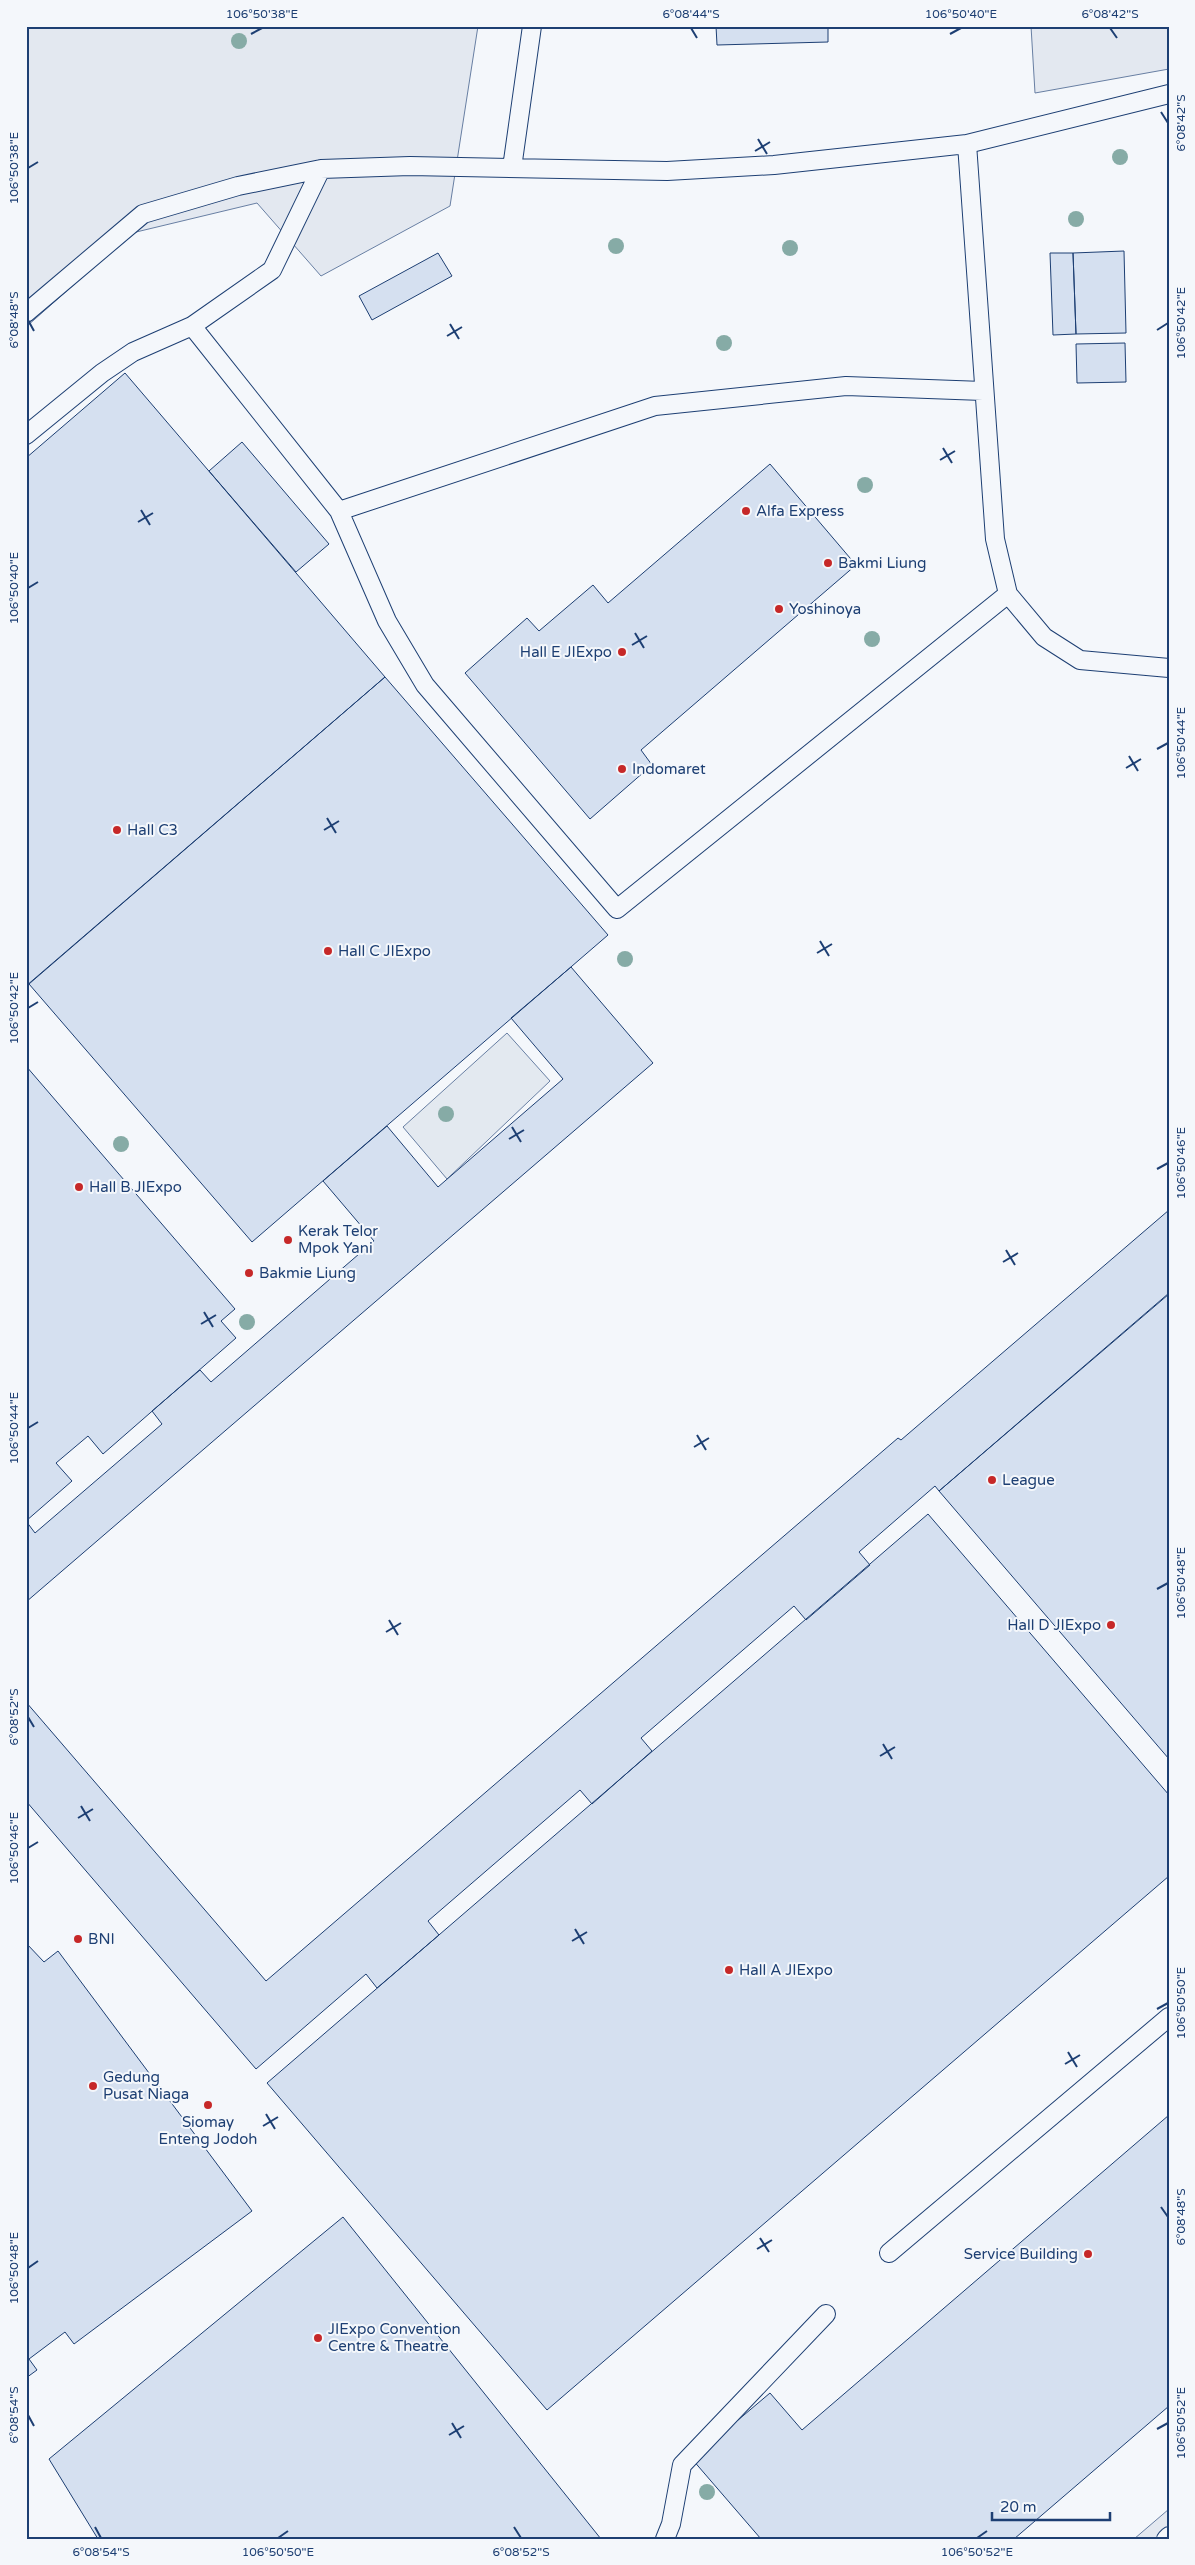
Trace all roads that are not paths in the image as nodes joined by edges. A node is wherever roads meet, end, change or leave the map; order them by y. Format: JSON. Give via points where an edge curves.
{"nodes":[{"id":1,"x":532,"y":26,"type":"edge"},
{"id":2,"x":1169,"y":94,"type":"edge"},
{"id":3,"x":967,"y":144,"type":"junction"},
{"id":4,"x":512,"y":168,"type":"junction"},
{"id":5,"x":321,"y":170,"type":"junction"},
{"id":6,"x":26,"y":312,"type":"edge"},
{"id":7,"x":192,"y":326,"type":"junction"},
{"id":8,"x":983,"y":392,"type":"junction"},
{"id":9,"x":26,"y":435,"type":"edge"},
{"id":10,"x":339,"y":511,"type":"junction"},
{"id":11,"x":1008,"y":594,"type":"junction"},
{"id":12,"x":1169,"y":668,"type":"edge"},
{"id":13,"x":1169,"y":2017,"type":"edge"},
{"id":14,"x":890,"y":2253,"type":"dead end"},
{"id":15,"x":826,"y":2314,"type":"dead end"},
{"id":16,"x":1169,"y":2536,"type":"edge"},
{"id":17,"x":665,"y":2539,"type":"edge"},
{"id":18,"x":1166,"y":2539,"type":"edge"}],
"edges":[{"from":1,"to":4,"type":"lane"},
{"from":2,"to":3,"type":"lane"},
{"from":3,"to":4,"type":"lane","via":[[774,165],[676,171]]},
{"from":3,"to":8,"type":"lane"},
{"from":4,"to":5,"type":"lane","via":[[410,166]]},
{"from":5,"to":6,"type":"lane","via":[[238,186],[143,214]]},
{"from":5,"to":7,"type":"lane","via":[[272,270]]},
{"from":7,"to":9,"type":"lane","via":[[133,352]]},
{"from":7,"to":10,"type":"lane"},
{"from":8,"to":10,"type":"lane","via":[[846,386],[655,406]]},
{"from":8,"to":11,"type":"lane","via":[[995,539]]},
{"from":10,"to":11,"type":"lane","via":[[387,621],[425,685],[617,909]]},
{"from":11,"to":12,"type":"lane","via":[[1044,637],[1080,660]]},
{"from":13,"to":14,"type":"lane"},
{"from":15,"to":17,"type":"lane","via":[[682,2465]]},
{"from":16,"to":18,"type":"lane"}]}
